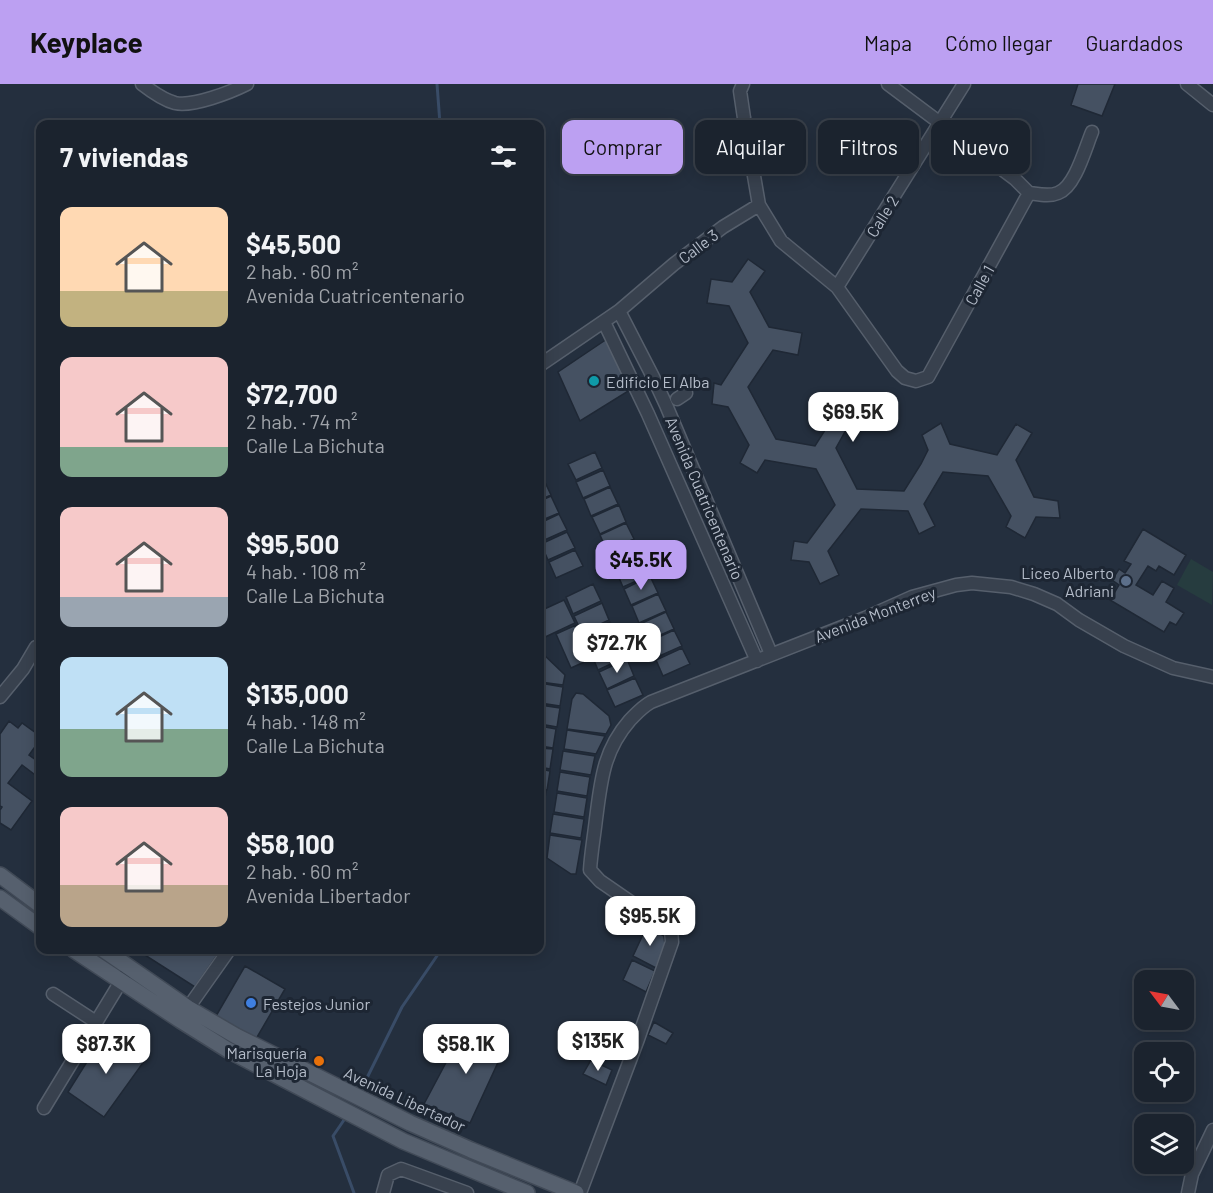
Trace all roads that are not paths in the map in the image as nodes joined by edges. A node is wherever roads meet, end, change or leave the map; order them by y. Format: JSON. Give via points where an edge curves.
{"nodes":[{"id":1,"x":142,"y":84,"type":"edge"},
{"id":2,"x":247,"y":84,"type":"edge"},
{"id":3,"x":743,"y":84,"type":"edge"},
{"id":4,"x":888,"y":84,"type":"edge"},
{"id":5,"x":964,"y":84,"type":"edge"},
{"id":6,"x":1187,"y":84,"type":"edge"},
{"id":7,"x":1213,"y":105,"type":"edge"},
{"id":8,"x":935,"y":120,"type":"edge"},
{"id":9,"x":942,"y":120,"type":"edge"},
{"id":10,"x":1092,"y":132,"type":"dead end"},
{"id":11,"x":931,"y":138,"type":"edge"},
{"id":12,"x":1007,"y":174,"type":"edge"},
{"id":13,"x":1029,"y":192,"type":"junction"},
{"id":14,"x":759,"y":205,"type":"junction"},
{"id":15,"x":837,"y":287,"type":"junction"},
{"id":16,"x":619,"y":311,"type":"junction"},
{"id":17,"x":604,"y":322,"type":"junction"},
{"id":18,"x":544,"y":362,"type":"edge"},
{"id":19,"x":36,"y":647,"type":"dead end"},
{"id":20,"x":771,"y":654,"type":"junction"},
{"id":21,"x":757,"y":661,"type":"junction"},
{"id":22,"x":1213,"y":677,"type":"edge"},
{"id":23,"x":0,"y":697,"type":"edge"},
{"id":24,"x":0,"y":875,"type":"edge"},
{"id":25,"x":0,"y":898,"type":"edge"},
{"id":26,"x":36,"y":902,"type":"edge"},
{"id":27,"x":36,"y":924,"type":"edge"},
{"id":28,"x":80,"y":954,"type":"edge"},
{"id":29,"x":110,"y":954,"type":"edge"},
{"id":30,"x":226,"y":954,"type":"edge"},
{"id":31,"x":129,"y":968,"type":"junction"},
{"id":32,"x":121,"y":981,"type":"junction"},
{"id":33,"x":53,"y":994,"type":"dead end"},
{"id":34,"x":188,"y":1008,"type":"junction"},
{"id":35,"x":96,"y":1022,"type":"junction"},
{"id":36,"x":44,"y":1108,"type":"dead end"},
{"id":37,"x":1213,"y":1130,"type":"edge"},
{"id":38,"x":383,"y":1193,"type":"edge"},
{"id":39,"x":467,"y":1193,"type":"edge"},
{"id":40,"x":525,"y":1193,"type":"edge"},
{"id":41,"x":578,"y":1193,"type":"edge"},
{"id":42,"x":1188,"y":1193,"type":"edge"}],
"edges":[{"from":1,"to":2,"type":"street","via":[[174,103],[183,104]]},
{"from":3,"to":14,"type":"street","via":[[740,91]]},
{"from":4,"to":8,"type":"street"},
{"from":5,"to":9,"type":"street","name":"Calle 2"},
{"from":6,"to":7,"type":"street"},
{"from":10,"to":13,"type":"street","via":[[1066,189],[1056,194]]},
{"from":11,"to":15,"type":"street","name":"Calle 2"},
{"from":12,"to":13,"type":"street"},
{"from":13,"to":15,"type":"street","name":"Calle 1","via":[[928,377],[916,381],[897,371]]},
{"from":14,"to":15,"type":"street","via":[[781,240]]},
{"from":14,"to":16,"type":"street","name":"Calle 3","via":[[674,264]]},
{"from":16,"to":17,"type":"street","name":"Calle 3"},
{"from":16,"to":20,"type":"street","name":"Avenida Cuatricentenario","via":[[666,405]]},
{"from":17,"to":18,"type":"street","name":"Calle 3"},
{"from":17,"to":21,"type":"street","name":"Avenida Cuatricentenario"},
{"from":19,"to":23,"type":"street"},
{"from":20,"to":21,"type":"street","name":"Avenida Monterrey"},
{"from":20,"to":22,"type":"street","name":"Avenida Monterrey","via":[[912,597],[972,583],[1034,594],[1124,646],[1173,668]]},
{"from":21,"to":41,"type":"street","name":"Avenida Monterrey","via":[[642,707],[616,738],[606,760],[590,870],[671,930],[672,942]]},
{"from":24,"to":26,"type":"main road"},
{"from":25,"to":27,"type":"main road"},
{"from":28,"to":32,"type":"main road"},
{"from":29,"to":31,"type":"main road","name":"Avenida Libertador"},
{"from":30,"to":34,"type":"street"},
{"from":31,"to":32,"type":"street"},
{"from":31,"to":34,"type":"main road","name":"Avenida Libertador"},
{"from":32,"to":35,"type":"street"},
{"from":32,"to":40,"type":"main road","via":[[228,1050],[308,1092],[403,1141]]},
{"from":33,"to":35,"type":"street"},
{"from":34,"to":41,"type":"main road","name":"Avenida Libertador","via":[[410,1123]]},
{"from":35,"to":36,"type":"street"},
{"from":37,"to":42,"type":"street","via":[[1192,1174]]},
{"from":38,"to":39,"type":"street","via":[[388,1175],[402,1169]]}]}
